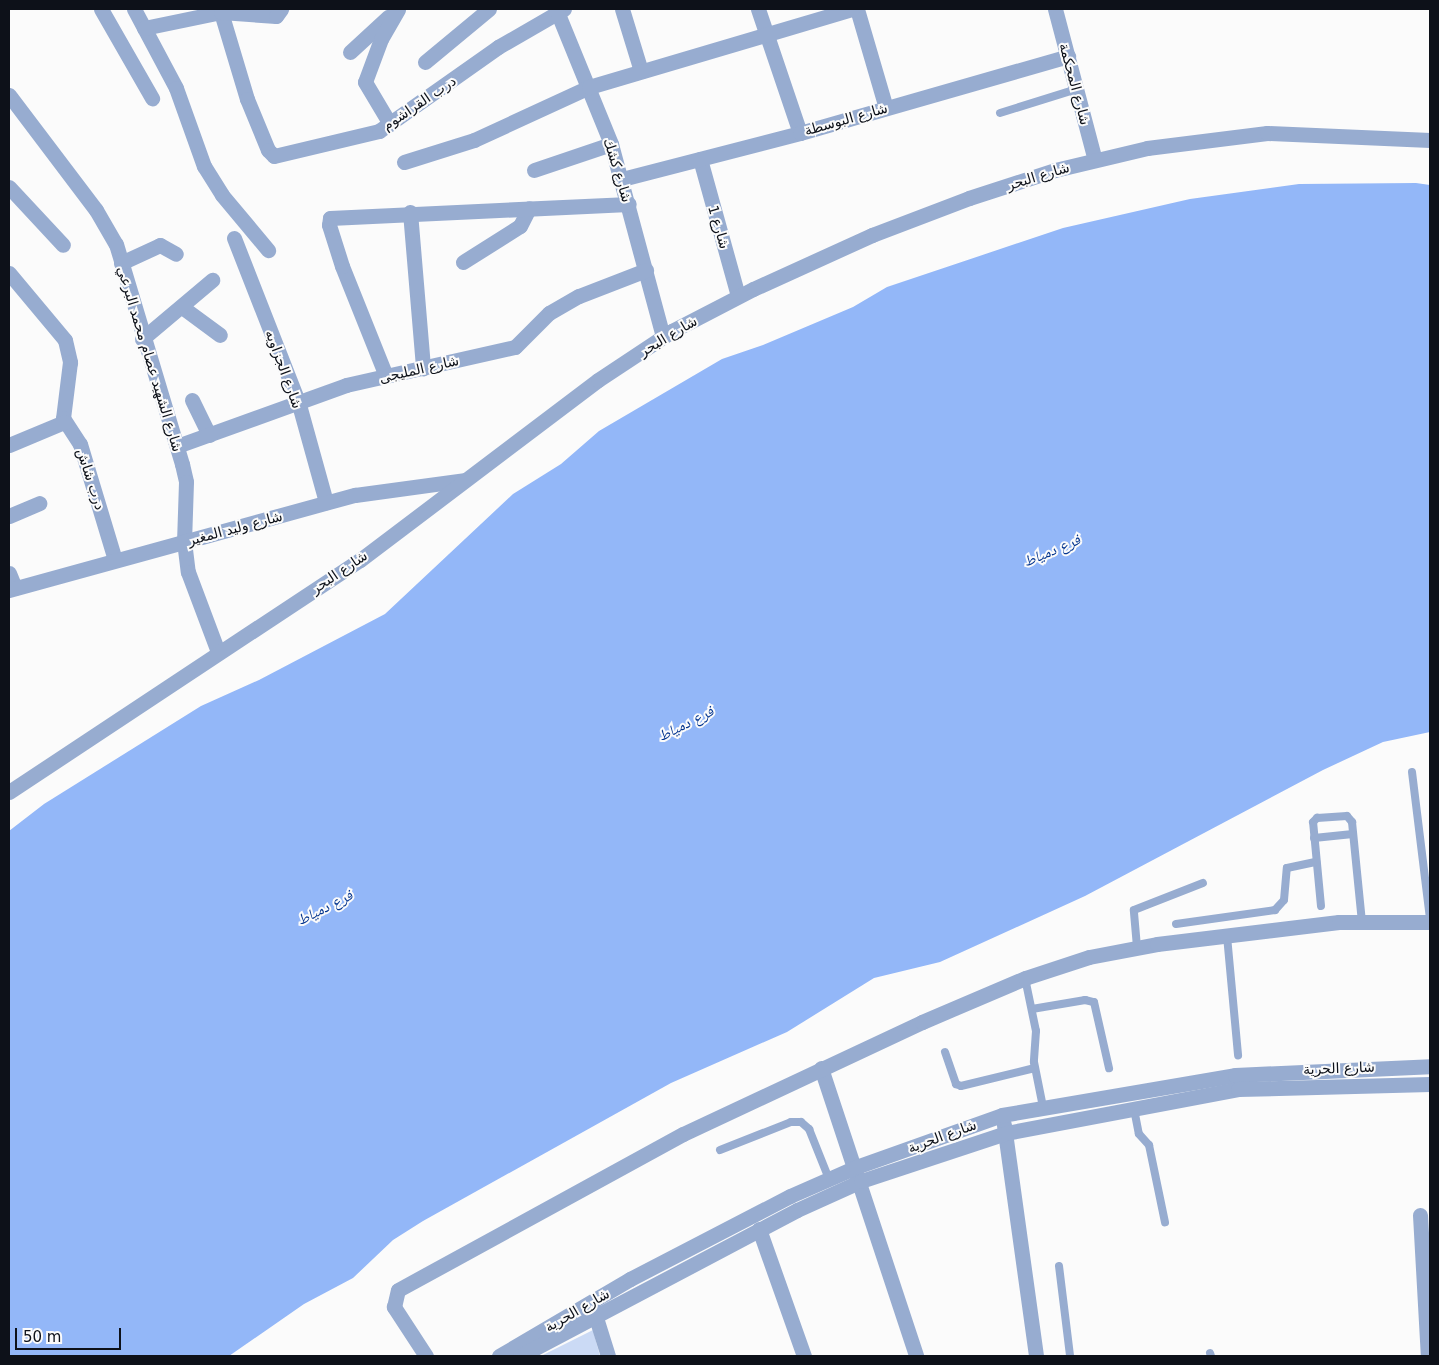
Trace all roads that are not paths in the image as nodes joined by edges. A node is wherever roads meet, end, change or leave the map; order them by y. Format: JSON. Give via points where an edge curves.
{"nodes":[{"id":1,"x":102,"y":9,"type":"edge"},
{"id":2,"x":134,"y":9,"type":"edge"},
{"id":3,"x":281,"y":9,"type":"edge"},
{"id":4,"x":397,"y":9,"type":"edge"},
{"id":5,"x":489,"y":9,"type":"edge"},
{"id":6,"x":622,"y":9,"type":"edge"},
{"id":7,"x":758,"y":9,"type":"edge"},
{"id":8,"x":852,"y":9,"type":"edge"},
{"id":9,"x":858,"y":9,"type":"edge"},
{"id":10,"x":1054,"y":9,"type":"edge"},
{"id":11,"x":220,"y":10,"type":"edge"},
{"id":12,"x":559,"y":10,"type":"edge"},
{"id":13,"x":144,"y":28,"type":"junction"},
{"id":14,"x":766,"y":34,"type":"junction"},
{"id":15,"x":350,"y":52,"type":"dead end"},
{"id":16,"x":1068,"y":56,"type":"junction"},
{"id":17,"x":425,"y":62,"type":"dead end"},
{"id":18,"x":641,"y":71,"type":"junction"},
{"id":19,"x":589,"y":87,"type":"junction"},
{"id":20,"x":1077,"y":89,"type":"junction"},
{"id":21,"x":9,"y":94,"type":"edge"},
{"id":22,"x":152,"y":98,"type":"dead end"},
{"id":23,"x":886,"y":108,"type":"junction"},
{"id":24,"x":1000,"y":113,"type":"dead end"},
{"id":25,"x":390,"y":124,"type":"junction"},
{"id":26,"x":800,"y":133,"type":"junction"},
{"id":27,"x":1430,"y":140,"type":"edge"},
{"id":28,"x":611,"y":144,"type":"junction"},
{"id":29,"x":700,"y":159,"type":"junction"},
{"id":30,"x":1095,"y":160,"type":"junction"},
{"id":31,"x":404,"y":162,"type":"dead end"},
{"id":32,"x":534,"y":170,"type":"dead end"},
{"id":33,"x":622,"y":179,"type":"junction"},
{"id":34,"x":9,"y":187,"type":"edge"},
{"id":35,"x":630,"y":204,"type":"junction"},
{"id":36,"x":529,"y":208,"type":"junction"},
{"id":37,"x":410,"y":212,"type":"junction"},
{"id":38,"x":234,"y":238,"type":"dead end"},
{"id":39,"x":63,"y":246,"type":"dead end"},
{"id":40,"x":268,"y":250,"type":"dead end"},
{"id":41,"x":176,"y":254,"type":"dead end"},
{"id":42,"x":463,"y":262,"type":"dead end"},
{"id":43,"x":121,"y":263,"type":"junction"},
{"id":44,"x":646,"y":270,"type":"junction"},
{"id":45,"x":9,"y":273,"type":"edge"},
{"id":46,"x":212,"y":280,"type":"dead end"},
{"id":47,"x":738,"y":296,"type":"junction"},
{"id":48,"x":182,"y":307,"type":"junction"},
{"id":49,"x":220,"y":336,"type":"dead end"},
{"id":50,"x":663,"y":337,"type":"junction"},
{"id":51,"x":142,"y":338,"type":"junction"},
{"id":52,"x":423,"y":368,"type":"junction"},
{"id":53,"x":386,"y":376,"type":"junction"},
{"id":54,"x":192,"y":400,"type":"dead end"},
{"id":55,"x":298,"y":401,"type":"junction"},
{"id":56,"x":64,"y":422,"type":"junction"},
{"id":57,"x":209,"y":435,"type":"junction"},
{"id":58,"x":9,"y":445,"type":"edge"},
{"id":59,"x":177,"y":446,"type":"junction"},
{"id":60,"x":464,"y":480,"type":"junction"},
{"id":61,"x":326,"y":502,"type":"junction"},
{"id":62,"x":39,"y":503,"type":"dead end"},
{"id":63,"x":9,"y":516,"type":"edge"},
{"id":64,"x":184,"y":541,"type":"junction"},
{"id":65,"x":115,"y":560,"type":"junction"},
{"id":66,"x":9,"y":573,"type":"edge"},
{"id":67,"x":12,"y":589,"type":"edge"},
{"id":68,"x":218,"y":652,"type":"junction"},
{"id":69,"x":1412,"y":772,"type":"dead end"},
{"id":70,"x":9,"y":792,"type":"edge"},
{"id":71,"x":1353,"y":834,"type":"junction"},
{"id":72,"x":1314,"y":838,"type":"junction"},
{"id":73,"x":1316,"y":862,"type":"junction"},
{"id":74,"x":1203,"y":883,"type":"dead end"},
{"id":75,"x":1321,"y":906,"type":"dead end"},
{"id":76,"x":1430,"y":918,"type":"edge"},
{"id":77,"x":1362,"y":922,"type":"junction"},
{"id":78,"x":1430,"y":922,"type":"edge"},
{"id":79,"x":1176,"y":924,"type":"dead end"},
{"id":80,"x":1227,"y":936,"type":"junction"},
{"id":81,"x":1137,"y":947,"type":"junction"},
{"id":82,"x":1025,"y":978,"type":"junction"},
{"id":83,"x":1032,"y":1009,"type":"junction"},
{"id":84,"x":945,"y":1052,"type":"dead end"},
{"id":85,"x":1238,"y":1055,"type":"dead end"},
{"id":86,"x":1430,"y":1066,"type":"edge"},
{"id":87,"x":821,"y":1068,"type":"junction"},
{"id":88,"x":1035,"y":1068,"type":"junction"},
{"id":89,"x":1109,"y":1068,"type":"dead end"},
{"id":90,"x":1237,"y":1082,"type":"junction"},
{"id":91,"x":1430,"y":1084,"type":"edge"},
{"id":92,"x":1123,"y":1093,"type":"junction"},
{"id":93,"x":1043,"y":1107,"type":"junction"},
{"id":94,"x":1130,"y":1110,"type":"junction"},
{"id":95,"x":1002,"y":1115,"type":"junction"},
{"id":96,"x":1006,"y":1134,"type":"junction"},
{"id":97,"x":720,"y":1150,"type":"dead end"},
{"id":98,"x":895,"y":1153,"type":"junction"},
{"id":99,"x":901,"y":1170,"type":"junction"},
{"id":100,"x":858,"y":1174,"type":"junction"},
{"id":101,"x":829,"y":1179,"type":"junction"},
{"id":102,"x":793,"y":1203,"type":"junction"},
{"id":103,"x":1420,"y":1215,"type":"dead end"},
{"id":104,"x":1165,"y":1222,"type":"dead end"},
{"id":105,"x":759,"y":1229,"type":"junction"},
{"id":106,"x":1059,"y":1266,"type":"dead end"},
{"id":107,"x":590,"y":1302,"type":"junction"},
{"id":108,"x":597,"y":1317,"type":"junction"},
{"id":109,"x":426,"y":1356,"type":"edge"},
{"id":110,"x":499,"y":1356,"type":"edge"},
{"id":111,"x":520,"y":1356,"type":"edge"},
{"id":112,"x":608,"y":1356,"type":"edge"},
{"id":113,"x":804,"y":1356,"type":"edge"},
{"id":114,"x":916,"y":1356,"type":"edge"},
{"id":115,"x":1036,"y":1356,"type":"edge"},
{"id":116,"x":1070,"y":1356,"type":"edge"},
{"id":117,"x":1428,"y":1356,"type":"edge"}],
"edges":[{"from":1,"to":22,"type":"street"},
{"from":2,"to":13,"type":"street"},
{"from":3,"to":11,"type":"street","via":[[273,16]]},
{"from":4,"to":15,"type":"street"},
{"from":4,"to":25,"type":"street","via":[[381,39],[365,82]]},
{"from":5,"to":17,"type":"street"},
{"from":6,"to":18,"type":"street"},
{"from":7,"to":14,"type":"street"},
{"from":8,"to":14,"type":"street"},
{"from":9,"to":23,"type":"street"},
{"from":10,"to":16,"type":"street","name":"شارع المحكمة"},
{"from":11,"to":13,"type":"street"},
{"from":11,"to":25,"type":"street","name":"درب القراشوم","via":[[247,98],[265,144],[274,156],[369,134]]},
{"from":12,"to":19,"type":"street","name":"شارع كشك"},
{"from":12,"to":25,"type":"street","name":"درب القراشوم","via":[[498,47]]},
{"from":13,"to":40,"type":"street","via":[[176,88],[204,166],[222,195]]},
{"from":14,"to":18,"type":"street"},
{"from":14,"to":26,"type":"street"},
{"from":16,"to":20,"type":"street","name":"شارع المحكمة"},
{"from":16,"to":23,"type":"street","name":"شارع البوسطة"},
{"from":18,"to":19,"type":"street"},
{"from":19,"to":28,"type":"street","name":"شارع كشك"},
{"from":19,"to":31,"type":"street","via":[[474,140]]},
{"from":20,"to":24,"type":"lane"},
{"from":20,"to":30,"type":"street","name":"شارع المحكمة"},
{"from":21,"to":43,"type":"street","name":"شارع الشهيد عصام محمد البرعي","via":[[107,226]]},
{"from":23,"to":26,"type":"street","name":"شارع البوسطة"},
{"from":26,"to":29,"type":"street","name":"شارع البوسطة"},
{"from":27,"to":30,"type":"street","name":"شارع البحر","via":[[1266,133],[1203,139]]},
{"from":28,"to":32,"type":"street"},
{"from":28,"to":33,"type":"street","name":"شارع كشك"},
{"from":29,"to":33,"type":"street","name":"شارع البوسطة"},
{"from":29,"to":47,"type":"street","name":"شارع 1"},
{"from":30,"to":47,"type":"street","name":"شارع البحر","via":[[969,198],[872,235]]},
{"from":33,"to":35,"type":"street","name":"شارع كشك"},
{"from":34,"to":39,"type":"street"},
{"from":35,"to":36,"type":"street"},
{"from":35,"to":44,"type":"street","name":"شارع كشك"},
{"from":36,"to":37,"type":"street"},
{"from":36,"to":42,"type":"street","via":[[520,226]]},
{"from":37,"to":52,"type":"street"},
{"from":37,"to":53,"type":"street","via":[[332,217],[329,221],[342,266]]},
{"from":38,"to":55,"type":"street","name":"شارع الجزاويه"},
{"from":41,"to":43,"type":"street","via":[[162,245]]},
{"from":43,"to":51,"type":"street","name":"شارع الشهيد عصام محمد البرعي"},
{"from":44,"to":50,"type":"street","name":"شارع كشك"},
{"from":44,"to":52,"type":"street","name":"شارع المليجى","via":[[578,296],[549,313],[515,347]]},
{"from":45,"to":56,"type":"street","via":[[65,340],[70,362]]},
{"from":46,"to":48,"type":"street"},
{"from":47,"to":50,"type":"street","name":"شارع البحر"},
{"from":48,"to":49,"type":"street"},
{"from":48,"to":51,"type":"street"},
{"from":50,"to":60,"type":"street","name":"شارع البحر","via":[[598,380]]},
{"from":51,"to":59,"type":"street","name":"شارع الشهيد عصام محمد البرعي"},
{"from":52,"to":53,"type":"street","name":"شارع المليجى"},
{"from":53,"to":55,"type":"street","name":"شارع المليجى"},
{"from":54,"to":57,"type":"street"},
{"from":55,"to":57,"type":"street","name":"شارع المليجى"},
{"from":55,"to":61,"type":"street","name":"شارع الجزاويه"},
{"from":56,"to":58,"type":"street"},
{"from":56,"to":65,"type":"street","name":"درب شاش","via":[[80,444]]},
{"from":57,"to":59,"type":"street","name":"شارع المليجى"},
{"from":59,"to":64,"type":"street","name":"شارع الشهيد عصام محمد البرعي","via":[[186,482]]},
{"from":60,"to":61,"type":"street","name":"شارع وليد المغير"},
{"from":60,"to":68,"type":"street","name":"شارع البحر","via":[[360,560]]},
{"from":61,"to":64,"type":"street","name":"شارع وليد المغير"},
{"from":62,"to":63,"type":"street"},
{"from":64,"to":65,"type":"street","name":"شارع وليد المغير"},
{"from":64,"to":68,"type":"street","name":"شارع الشهيد عصام محمد البرعي","via":[[188,572]]},
{"from":65,"to":67,"type":"street","name":"شارع وليد المغير"},
{"from":66,"to":67,"type":"street"},
{"from":68,"to":70,"type":"street","name":"شارع البحر"},
{"from":69,"to":76,"type":"lane"},
{"from":71,"to":72,"type":"lane"},
{"from":71,"to":72,"type":"lane","via":[[1351,819],[1345,815],[1317,818],[1313,824]]},
{"from":71,"to":77,"type":"lane"},
{"from":72,"to":73,"type":"lane"},
{"from":73,"to":75,"type":"lane"},
{"from":73,"to":79,"type":"lane","via":[[1286,868],[1284,900],[1275,910]]},
{"from":74,"to":81,"type":"lane","via":[[1134,910]]},
{"from":77,"to":78,"type":"street"},
{"from":77,"to":80,"type":"street"},
{"from":80,"to":81,"type":"street"},
{"from":80,"to":85,"type":"lane"},
{"from":81,"to":82,"type":"street","via":[[1089,956]]},
{"from":82,"to":83,"type":"lane"},
{"from":82,"to":87,"type":"street"},
{"from":83,"to":88,"type":"lane","via":[[1036,1031]]},
{"from":83,"to":89,"type":"lane","via":[[1085,1000],[1094,1002]]},
{"from":84,"to":88,"type":"lane","via":[[955,1081],[961,1086]]},
{"from":86,"to":90,"type":"street","name":"شارع الحرية"},
{"from":87,"to":100,"type":"street"},
{"from":87,"to":109,"type":"street","via":[[682,1134],[398,1290],[394,1307]]},
{"from":88,"to":93,"type":"lane"},
{"from":90,"to":91,"type":"street","name":"شارع الحرية"},
{"from":90,"to":92,"type":"street","name":"شارع الحرية"},
{"from":90,"to":94,"type":"street","name":"شارع الحرية"},
{"from":92,"to":93,"type":"street","name":"شارع الحرية"},
{"from":92,"to":94,"type":"street"},
{"from":93,"to":95,"type":"street","name":"شارع الحرية"},
{"from":94,"to":96,"type":"street","name":"شارع الحرية"},
{"from":94,"to":104,"type":"lane","via":[[1139,1134],[1149,1145]]},
{"from":95,"to":96,"type":"street"},
{"from":95,"to":98,"type":"street","name":"شارع الحرية"},
{"from":96,"to":99,"type":"street","name":"شارع الحرية"},
{"from":96,"to":115,"type":"street"},
{"from":97,"to":101,"type":"lane","via":[[791,1122],[802,1122],[809,1129]]},
{"from":98,"to":99,"type":"street"},
{"from":98,"to":100,"type":"street","name":"شارع الحرية"},
{"from":99,"to":100,"type":"street","name":"شارع الحرية"},
{"from":100,"to":101,"type":"street","name":"شارع الحرية"},
{"from":100,"to":102,"type":"street","name":"شارع الحرية"},
{"from":100,"to":114,"type":"street"},
{"from":101,"to":102,"type":"street","name":"شارع الحرية"},
{"from":102,"to":105,"type":"street","name":"شارع الحرية"},
{"from":102,"to":107,"type":"street","name":"شارع الحرية"},
{"from":103,"to":117,"type":"street"},
{"from":105,"to":108,"type":"street","name":"شارع الحرية"},
{"from":105,"to":113,"type":"street"},
{"from":106,"to":116,"type":"lane"},
{"from":107,"to":108,"type":"street"},
{"from":107,"to":110,"type":"street","name":"شارع الحرية"},
{"from":108,"to":111,"type":"street","name":"شارع الحرية"},
{"from":108,"to":112,"type":"street"}]}
